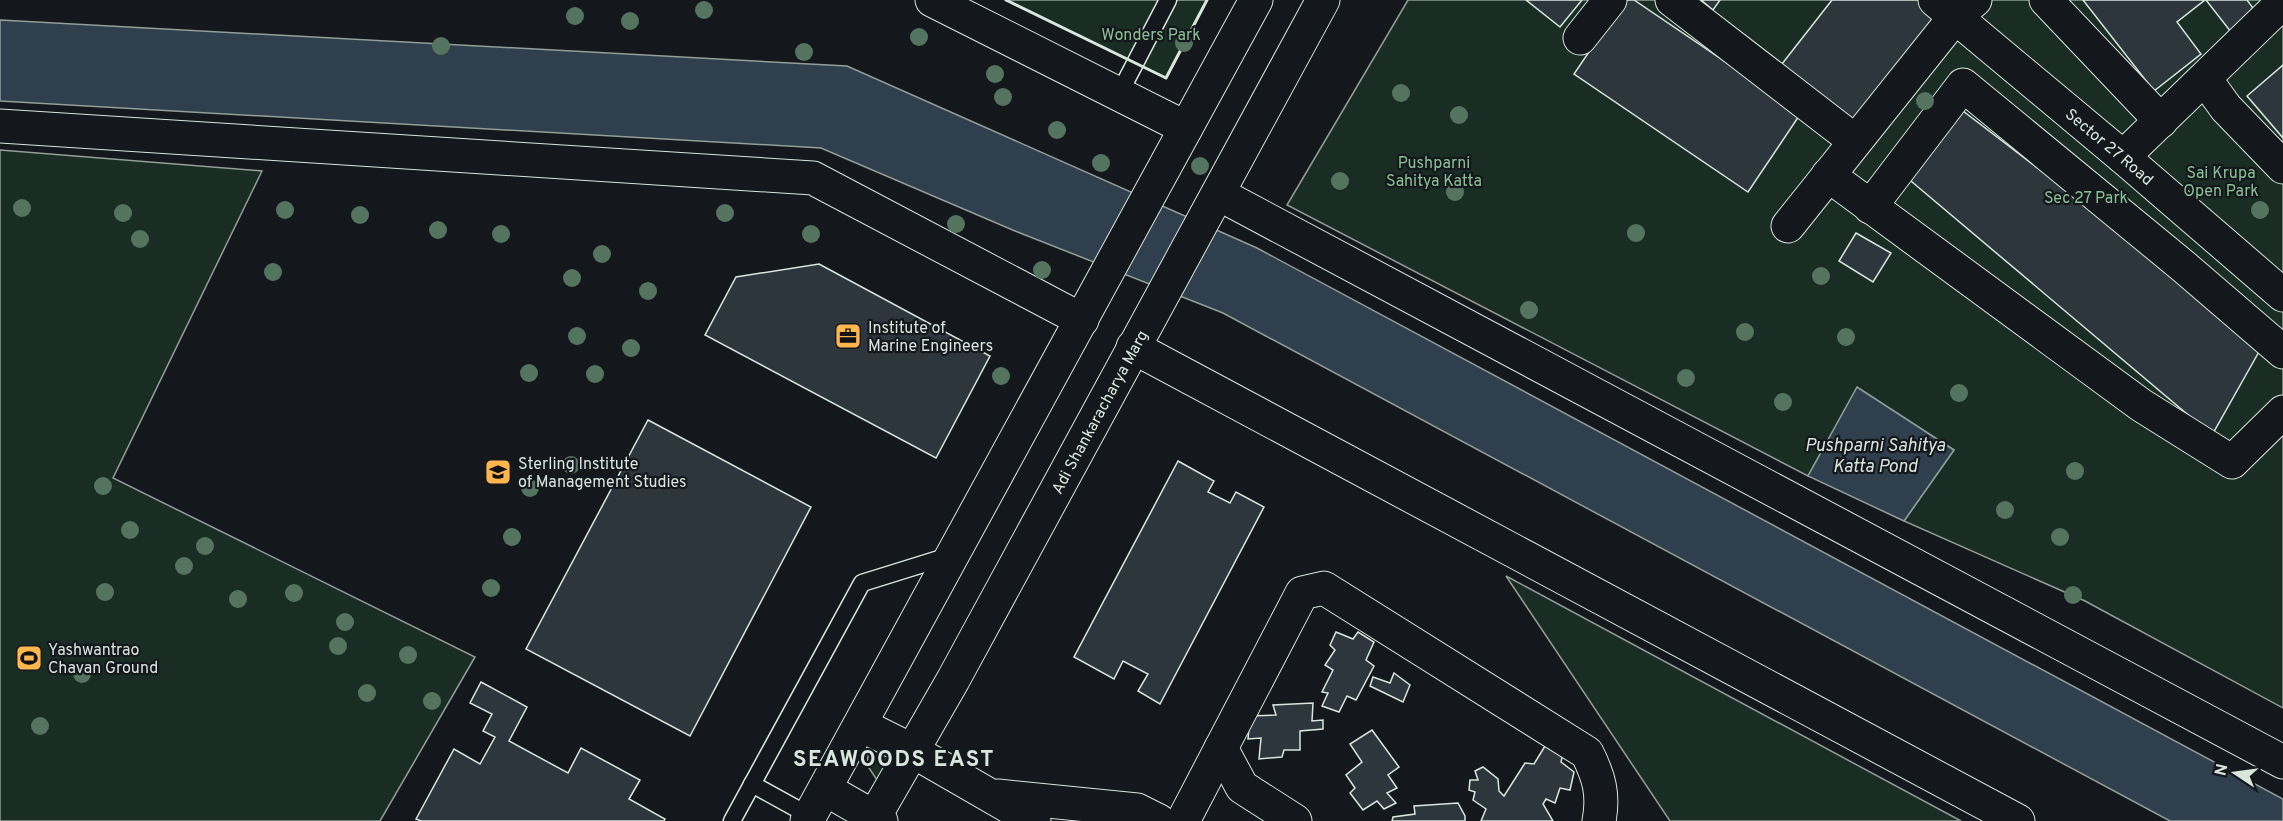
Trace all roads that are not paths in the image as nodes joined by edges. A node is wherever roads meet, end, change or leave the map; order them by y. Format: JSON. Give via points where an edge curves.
{"nodes":[{"id":1,"x":932,"y":0,"type":"edge"},
{"id":2,"x":1168,"y":0,"type":"edge"},
{"id":3,"x":1256,"y":0,"type":"edge"},
{"id":4,"x":1323,"y":0,"type":"edge"},
{"id":5,"x":1610,"y":0,"type":"edge"},
{"id":6,"x":1672,"y":0,"type":"edge"},
{"id":7,"x":2046,"y":0,"type":"edge"},
{"id":8,"x":2283,"y":2,"type":"edge"},
{"id":9,"x":1955,"y":6,"type":"edge"},
{"id":10,"x":1580,"y":38,"type":"dead end"},
{"id":11,"x":2205,"y":79,"type":"junction"},
{"id":12,"x":1119,"y":94,"type":"junction"},
{"id":13,"x":2161,"y":121,"type":"junction"},
{"id":14,"x":0,"y":126,"type":"edge"},
{"id":15,"x":1186,"y":128,"type":"junction"},
{"id":16,"x":1855,"y":141,"type":"junction"},
{"id":17,"x":2123,"y":157,"type":"junction"},
{"id":18,"x":2283,"y":167,"type":"edge"},
{"id":19,"x":1828,"y":175,"type":"junction"},
{"id":20,"x":1214,"y":204,"type":"junction"},
{"id":21,"x":1870,"y":207,"type":"junction"},
{"id":22,"x":1788,"y":226,"type":"dead end"},
{"id":23,"x":2283,"y":295,"type":"edge"},
{"id":24,"x":1089,"y":308,"type":"junction"},
{"id":25,"x":1141,"y":334,"type":"junction"},
{"id":26,"x":2283,"y":352,"type":"edge"},
{"id":27,"x":2283,"y":412,"type":"edge"},
{"id":28,"x":955,"y":555,"type":"junction"},
{"id":29,"x":861,"y":725,"type":"junction"},
{"id":30,"x":1221,"y":748,"type":"junction"},
{"id":31,"x":911,"y":750,"type":"junction"},
{"id":32,"x":2283,"y":762,"type":"edge"},
{"id":33,"x":753,"y":784,"type":"junction"},
{"id":34,"x":990,"y":795,"type":"junction"},
{"id":35,"x":814,"y":809,"type":"edge"},
{"id":36,"x":876,"y":820,"type":"edge"},
{"id":37,"x":732,"y":821,"type":"edge"},
{"id":38,"x":1034,"y":821,"type":"edge"},
{"id":39,"x":1159,"y":821,"type":"edge"},
{"id":40,"x":1183,"y":821,"type":"edge"},
{"id":41,"x":1295,"y":821,"type":"edge"},
{"id":42,"x":1599,"y":821,"type":"edge"},
{"id":43,"x":2018,"y":821,"type":"edge"}],
"edges":[{"from":1,"to":12,"type":"street"},
{"from":2,"to":12,"type":"lane"},
{"from":3,"to":15,"type":"street"},
{"from":4,"to":20,"type":"street","name":"Adi Shankaracharya Marg"},
{"from":5,"to":10,"type":"street"},
{"from":6,"to":16,"type":"street"},
{"from":7,"to":13,"type":"street"},
{"from":8,"to":11,"type":"street"},
{"from":9,"to":16,"type":"street"},
{"from":9,"to":17,"type":"street","name":"Sector 27 Road"},
{"from":11,"to":13,"type":"street"},
{"from":11,"to":18,"type":"street","via":[[2226,108]]},
{"from":12,"to":15,"type":"street"},
{"from":13,"to":17,"type":"street"},
{"from":14,"to":24,"type":"street","via":[[813,178]]},
{"from":15,"to":24,"type":"street"},
{"from":16,"to":19,"type":"street"},
{"from":17,"to":23,"type":"street","name":"Sector 27 Road"},
{"from":19,"to":21,"type":"street"},
{"from":19,"to":22,"type":"street"},
{"from":20,"to":25,"type":"street","name":"Adi Shankaracharya Marg"},
{"from":20,"to":32,"type":"street"},
{"from":21,"to":26,"type":"street","via":[[1963,85]]},
{"from":21,"to":27,"type":"street","via":[[2141,405],[2232,462]]},
{"from":24,"to":28,"type":"street"},
{"from":25,"to":31,"type":"street","name":"Adi Shankaracharya Marg"},
{"from":25,"to":43,"type":"street"},
{"from":28,"to":29,"type":"street"},
{"from":28,"to":33,"type":"lane","via":[[862,583]]},
{"from":29,"to":31,"type":"street"},
{"from":29,"to":35,"type":"street"},
{"from":30,"to":40,"type":"street"},
{"from":30,"to":41,"type":"street","via":[[1242,787]]},
{"from":30,"to":42,"type":"street","via":[[1302,593],[1324,588],[1587,753],[1599,778]]},
{"from":31,"to":34,"type":"street"},
{"from":31,"to":36,"type":"street","name":"Adi Shankaracharya Marg"},
{"from":33,"to":35,"type":"lane"},
{"from":33,"to":37,"type":"lane"},
{"from":34,"to":38,"type":"street"},
{"from":34,"to":39,"type":"street","via":[[1137,810]]},
{"from":35,"to":36,"type":"street"}]}
